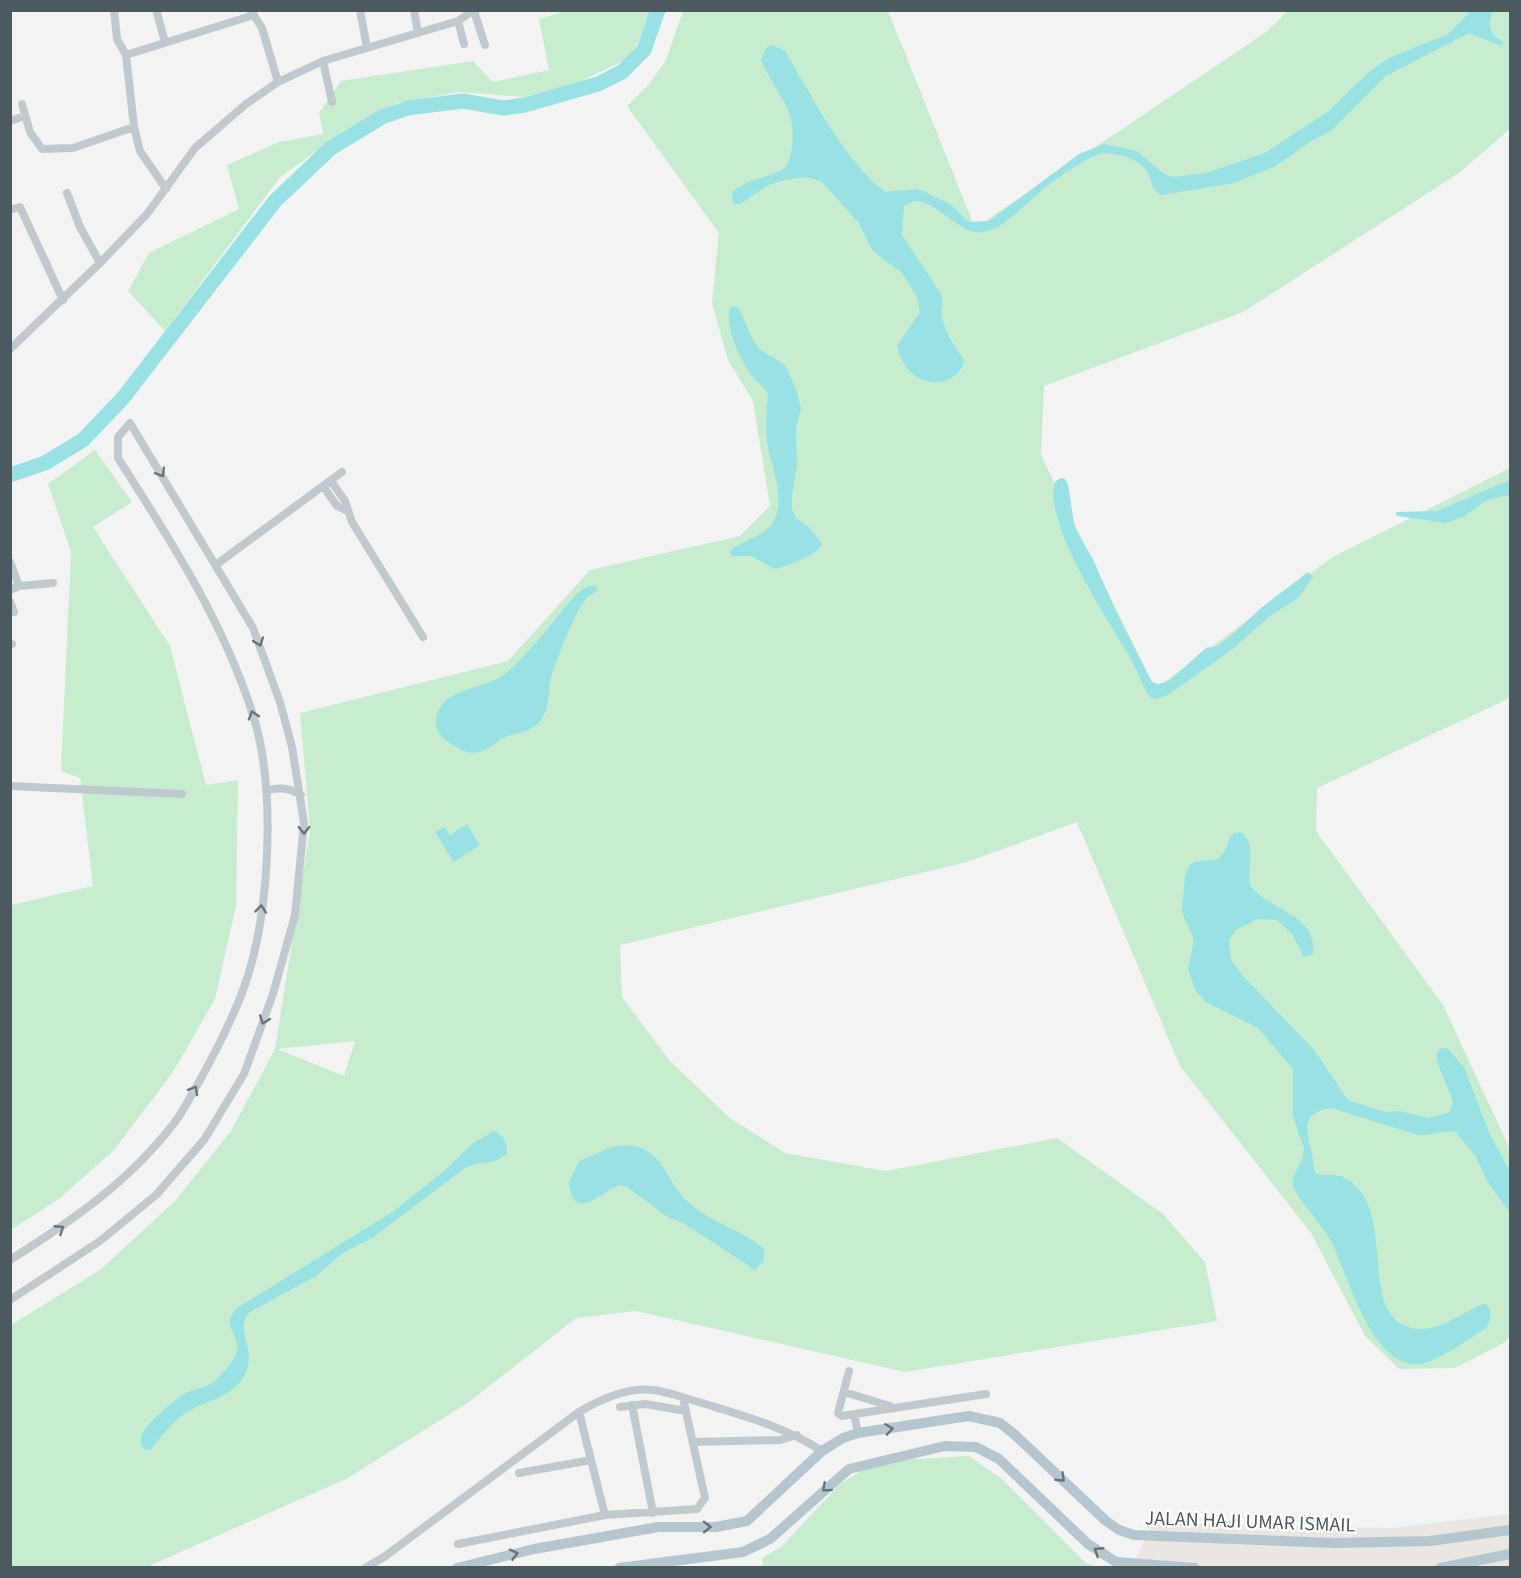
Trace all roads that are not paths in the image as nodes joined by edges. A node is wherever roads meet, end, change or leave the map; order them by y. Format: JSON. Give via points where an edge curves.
{"nodes":[{"id":1,"x":114,"y":10,"type":"edge"},
{"id":2,"x":360,"y":10,"type":"edge"},
{"id":3,"x":414,"y":10,"type":"edge"},
{"id":4,"x":474,"y":11,"type":"edge"},
{"id":5,"x":157,"y":13,"type":"dead end"},
{"id":6,"x":252,"y":13,"type":"edge"},
{"id":7,"x":458,"y":21,"type":"junction"},
{"id":8,"x":418,"y":33,"type":"junction"},
{"id":9,"x":165,"y":42,"type":"junction"},
{"id":10,"x":464,"y":44,"type":"dead end"},
{"id":11,"x":486,"y":45,"type":"dead end"},
{"id":12,"x":367,"y":48,"type":"junction"},
{"id":13,"x":126,"y":55,"type":"junction"},
{"id":14,"x":323,"y":61,"type":"junction"},
{"id":15,"x":278,"y":82,"type":"junction"},
{"id":16,"x":332,"y":102,"type":"dead end"},
{"id":17,"x":22,"y":104,"type":"dead end"},
{"id":18,"x":24,"y":116,"type":"junction"},
{"id":19,"x":10,"y":121,"type":"edge"},
{"id":20,"x":134,"y":127,"type":"junction"},
{"id":21,"x":166,"y":189,"type":"junction"},
{"id":22,"x":68,"y":193,"type":"dead end"},
{"id":23,"x":10,"y":210,"type":"edge"},
{"id":24,"x":100,"y":263,"type":"junction"},
{"id":25,"x":63,"y":300,"type":"junction"},
{"id":26,"x":10,"y":349,"type":"edge"},
{"id":27,"x":342,"y":472,"type":"dead end"},
{"id":28,"x":327,"y":484,"type":"junction"},
{"id":29,"x":10,"y":562,"type":"edge"},
{"id":30,"x":217,"y":564,"type":"junction"},
{"id":31,"x":53,"y":583,"type":"dead end"},
{"id":32,"x":15,"y":588,"type":"edge"},
{"id":33,"x":10,"y":601,"type":"edge"},
{"id":34,"x":14,"y":612,"type":"dead end"},
{"id":35,"x":423,"y":637,"type":"dead end"},
{"id":36,"x":10,"y":786,"type":"edge"},
{"id":37,"x":267,"y":790,"type":"junction"},
{"id":38,"x":182,"y":794,"type":"dead end"},
{"id":39,"x":300,"y":795,"type":"junction"},
{"id":40,"x":10,"y":1260,"type":"edge"},
{"id":41,"x":10,"y":1300,"type":"edge"},
{"id":42,"x":849,"y":1371,"type":"dead end"},
{"id":43,"x":844,"y":1392,"type":"junction"},
{"id":44,"x":986,"y":1394,"type":"dead end"},
{"id":45,"x":683,"y":1398,"type":"junction"},
{"id":46,"x":632,"y":1405,"type":"junction"},
{"id":47,"x":891,"y":1406,"type":"junction"},
{"id":48,"x":620,"y":1407,"type":"dead end"},
{"id":49,"x":686,"y":1411,"type":"junction"},
{"id":50,"x":579,"y":1412,"type":"junction"},
{"id":51,"x":854,"y":1414,"type":"junction"},
{"id":52,"x":858,"y":1433,"type":"junction"},
{"id":53,"x":797,"y":1435,"type":"junction"},
{"id":54,"x":693,"y":1442,"type":"junction"},
{"id":55,"x":822,"y":1451,"type":"junction"},
{"id":56,"x":591,"y":1460,"type":"junction"},
{"id":57,"x":519,"y":1473,"type":"dead end"},
{"id":58,"x":653,"y":1513,"type":"junction"},
{"id":59,"x":605,"y":1515,"type":"junction"},
{"id":60,"x":1510,"y":1530,"type":"edge"},
{"id":61,"x":458,"y":1544,"type":"dead end"},
{"id":62,"x":1510,"y":1554,"type":"edge"},
{"id":63,"x":662,"y":1565,"type":"edge"},
{"id":64,"x":643,"y":1566,"type":"edge"},
{"id":65,"x":365,"y":1568,"type":"edge"},
{"id":66,"x":457,"y":1568,"type":"edge"},
{"id":67,"x":619,"y":1568,"type":"edge"},
{"id":68,"x":1195,"y":1568,"type":"edge"},
{"id":69,"x":1440,"y":1568,"type":"edge"}],
"edges":[{"from":1,"to":13,"type":"street","via":[[117,39]]},
{"from":2,"to":12,"type":"street"},
{"from":3,"to":8,"type":"street"},
{"from":4,"to":7,"type":"street"},
{"from":4,"to":11,"type":"street"},
{"from":5,"to":9,"type":"street"},
{"from":6,"to":9,"type":"street"},
{"from":6,"to":15,"type":"street","via":[[262,28]]},
{"from":7,"to":8,"type":"street"},
{"from":7,"to":10,"type":"street"},
{"from":8,"to":12,"type":"street"},
{"from":9,"to":13,"type":"street"},
{"from":12,"to":14,"type":"street"},
{"from":13,"to":20,"type":"street"},
{"from":14,"to":15,"type":"street"},
{"from":14,"to":16,"type":"street"},
{"from":15,"to":21,"type":"street","via":[[210,133]]},
{"from":17,"to":18,"type":"street"},
{"from":18,"to":19,"type":"street"},
{"from":18,"to":20,"type":"street","via":[[42,149],[73,148]]},
{"from":20,"to":21,"type":"street","via":[[147,166]]},
{"from":21,"to":24,"type":"street"},
{"from":22,"to":24,"type":"street","via":[[80,227]]},
{"from":23,"to":25,"type":"street","via":[[20,207]]},
{"from":24,"to":25,"type":"street"},
{"from":25,"to":26,"type":"street"},
{"from":27,"to":28,"type":"street"},
{"from":28,"to":30,"type":"street"},
{"from":28,"to":35,"type":"street","via":[[337,506],[346,510]]},
{"from":29,"to":32,"type":"street"},
{"from":37,"to":30,"type":"street","one_way":true,"via":[[254,717],[226,642],[193,576],[118,458],[118,437],[130,423]]},
{"from":30,"to":39,"type":"street","one_way":true,"via":[[254,628],[280,702]]},
{"from":31,"to":32,"type":"street"},
{"from":33,"to":34,"type":"street"},
{"from":36,"to":38,"type":"street"},
{"from":37,"to":39,"type":"street","via":[[279,787]]},
{"from":40,"to":37,"type":"street","one_way":true,"via":[[82,1214],[134,1168],[176,1121],[215,1054],[242,991],[260,920],[267,853]]},
{"from":39,"to":41,"type":"street","one_way":true,"via":[[304,843],[295,915],[273,994],[244,1074],[204,1140],[156,1195],[100,1241]]},
{"from":42,"to":43,"type":"street"},
{"from":43,"to":47,"type":"street"},
{"from":43,"to":51,"type":"street","via":[[838,1413]]},
{"from":44,"to":47,"type":"street"},
{"from":45,"to":49,"type":"street"},
{"from":45,"to":50,"type":"street","via":[[653,1390],[626,1392],[597,1401]]},
{"from":45,"to":53,"type":"street"},
{"from":46,"to":48,"type":"street"},
{"from":46,"to":49,"type":"street"},
{"from":46,"to":58,"type":"street"},
{"from":47,"to":51,"type":"street"},
{"from":49,"to":54,"type":"street"},
{"from":50,"to":56,"type":"street"},
{"from":50,"to":65,"type":"street"},
{"from":51,"to":52,"type":"street"},
{"from":52,"to":55,"type":"main road","name":"JALAN HAJI UMAR ISMAIL"},
{"from":52,"to":60,"type":"main road","name":"JALAN HAJI UMAR ISMAIL","one_way":true,"via":[[969,1416],[1000,1424],[1106,1521],[1134,1535],[1346,1543],[1430,1541]]},
{"from":53,"to":54,"type":"street","via":[[780,1440]]},
{"from":53,"to":55,"type":"street"},
{"from":54,"to":58,"type":"street","via":[[703,1503],[694,1511]]},
{"from":66,"to":55,"type":"main road","name":"JALAN HAJI UMAR ISMAIL","one_way":true,"via":[[534,1549],[658,1527],[740,1523],[756,1515]]},
{"from":56,"to":57,"type":"street"},
{"from":56,"to":59,"type":"street"},
{"from":58,"to":59,"type":"street"},
{"from":59,"to":61,"type":"street"},
{"from":62,"to":69,"type":"main road"},
{"from":63,"to":64,"type":"main road"},
{"from":68,"to":63,"type":"main road","one_way":true,"via":[[1116,1562],[1088,1544],[999,1460],[976,1447],[963,1446],[945,1446],[849,1469],[770,1539],[743,1552]]},
{"from":64,"to":67,"type":"main road"}]}
